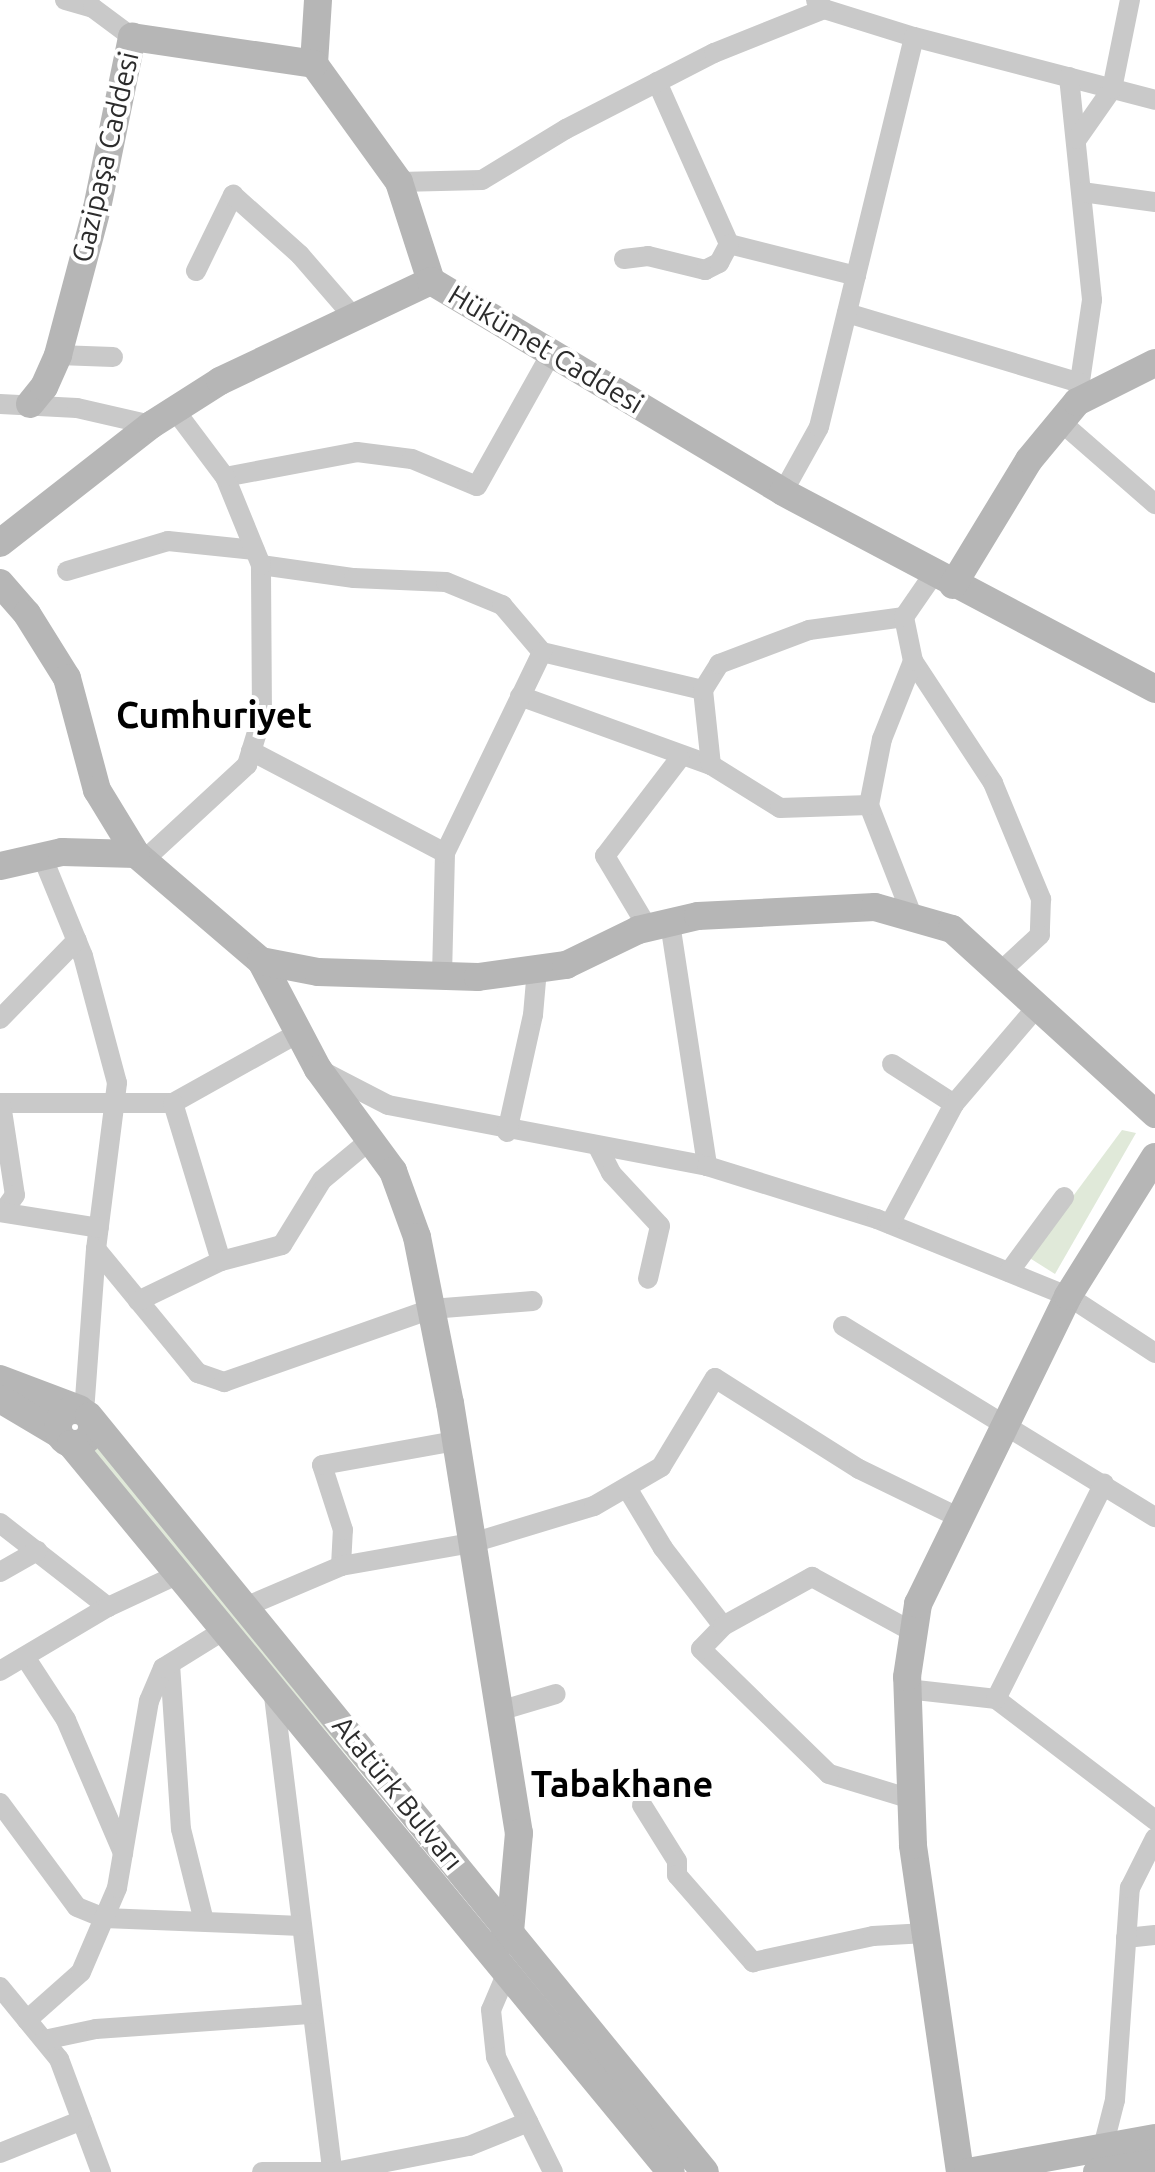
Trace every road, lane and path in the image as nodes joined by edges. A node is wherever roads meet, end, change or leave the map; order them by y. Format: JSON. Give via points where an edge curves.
{"nodes":[{"id":1,"x":65,"y":0,"type":"edge"},
{"id":2,"x":318,"y":0,"type":"edge"},
{"id":3,"x":1130,"y":0,"type":"edge"},
{"id":4,"x":92,"y":4,"type":"edge"},
{"id":5,"x":820,"y":4,"type":"edge"},
{"id":6,"x":132,"y":37,"type":"junction"},
{"id":7,"x":914,"y":37,"type":"junction"},
{"id":8,"x":314,"y":64,"type":"junction"},
{"id":9,"x":1069,"y":77,"type":"junction"},
{"id":10,"x":657,"y":82,"type":"junction"},
{"id":11,"x":1112,"y":89,"type":"junction"},
{"id":12,"x":1155,"y":100,"type":"edge"},
{"id":13,"x":1077,"y":139,"type":"junction"},
{"id":14,"x":399,"y":182,"type":"junction"},
{"id":15,"x":1082,"y":192,"type":"junction"},
{"id":16,"x":1155,"y":202,"type":"edge"},
{"id":17,"x":729,"y":244,"type":"junction"},
{"id":18,"x":624,"y":259,"type":"dead end"},
{"id":19,"x":196,"y":271,"type":"dead end"},
{"id":20,"x":856,"y":276,"type":"junction"},
{"id":21,"x":431,"y":281,"type":"junction"},
{"id":22,"x":847,"y":313,"type":"junction"},
{"id":23,"x":352,"y":315,"type":"junction"},
{"id":24,"x":552,"y":352,"type":"junction"},
{"id":25,"x":58,"y":355,"type":"junction"},
{"id":26,"x":113,"y":357,"type":"dead end"},
{"id":27,"x":1155,"y":363,"type":"edge"},
{"id":28,"x":1073,"y":402,"type":"junction"},
{"id":29,"x":0,"y":404,"type":"edge"},
{"id":30,"x":30,"y":404,"type":"junction"},
{"id":31,"x":162,"y":417,"type":"junction"},
{"id":32,"x":225,"y":477,"type":"junction"},
{"id":33,"x":783,"y":492,"type":"junction"},
{"id":34,"x":1155,"y":504,"type":"edge"},
{"id":35,"x":0,"y":543,"type":"edge"},
{"id":36,"x":258,"y":558,"type":"junction"},
{"id":37,"x":67,"y":571,"type":"dead end"},
{"id":38,"x":943,"y":580,"type":"junction"},
{"id":39,"x":0,"y":583,"type":"edge"},
{"id":40,"x":904,"y":617,"type":"junction"},
{"id":41,"x":542,"y":652,"type":"junction"},
{"id":42,"x":913,"y":661,"type":"junction"},
{"id":43,"x":1155,"y":689,"type":"edge"},
{"id":44,"x":703,"y":690,"type":"junction"},
{"id":45,"x":520,"y":696,"type":"junction"},
{"id":46,"x":251,"y":751,"type":"junction"},
{"id":47,"x":680,"y":758,"type":"junction"},
{"id":48,"x":711,"y":765,"type":"junction"},
{"id":49,"x":869,"y":805,"type":"junction"},
{"id":50,"x":445,"y":853,"type":"junction"},
{"id":51,"x":42,"y":856,"type":"junction"},
{"id":52,"x":140,"y":858,"type":"junction"},
{"id":53,"x":0,"y":866,"type":"edge"},
{"id":54,"x":913,"y":918,"type":"junction"},
{"id":55,"x":659,"y":925,"type":"junction"},
{"id":56,"x":77,"y":940,"type":"junction"},
{"id":57,"x":261,"y":961,"type":"junction"},
{"id":58,"x":537,"y":969,"type":"junction"},
{"id":59,"x":999,"y":973,"type":"junction"},
{"id":60,"x":442,"y":976,"type":"junction"},
{"id":61,"x":1036,"y":1008,"type":"junction"},
{"id":62,"x":0,"y":1019,"type":"edge"},
{"id":63,"x":298,"y":1033,"type":"junction"},
{"id":64,"x":892,"y":1064,"type":"dead end"},
{"id":65,"x":318,"y":1069,"type":"junction"},
{"id":66,"x":173,"y":1103,"type":"junction"},
{"id":67,"x":1,"y":1104,"type":"edge"},
{"id":68,"x":954,"y":1104,"type":"junction"},
{"id":69,"x":115,"y":1106,"type":"junction"},
{"id":70,"x":1155,"y":1114,"type":"edge"},
{"id":71,"x":507,"y":1132,"type":"junction"},
{"id":72,"x":370,"y":1140,"type":"junction"},
{"id":73,"x":598,"y":1147,"type":"junction"},
{"id":74,"x":1155,"y":1157,"type":"edge"},
{"id":75,"x":707,"y":1166,"type":"junction"},
{"id":76,"x":1064,"y":1197,"type":"dead end"},
{"id":77,"x":3,"y":1210,"type":"edge"},
{"id":78,"x":890,"y":1224,"type":"junction"},
{"id":79,"x":99,"y":1228,"type":"junction"},
{"id":80,"x":96,"y":1249,"type":"junction"},
{"id":81,"x":221,"y":1261,"type":"junction"},
{"id":82,"x":1009,"y":1272,"type":"junction"},
{"id":83,"x":648,"y":1279,"type":"dead end"},
{"id":84,"x":1068,"y":1296,"type":"junction"},
{"id":85,"x":138,"y":1301,"type":"junction"},
{"id":86,"x":533,"y":1301,"type":"dead end"},
{"id":87,"x":431,"y":1309,"type":"junction"},
{"id":88,"x":843,"y":1326,"type":"dead end"},
{"id":89,"x":1155,"y":1353,"type":"edge"},
{"id":90,"x":0,"y":1379,"type":"edge"},
{"id":91,"x":0,"y":1399,"type":"edge"},
{"id":92,"x":84,"y":1412,"type":"junction"},
{"id":93,"x":1005,"y":1426,"type":"junction"},
{"id":94,"x":65,"y":1439,"type":"junction"},
{"id":95,"x":456,"y":1441,"type":"junction"},
{"id":96,"x":1104,"y":1483,"type":"junction"},
{"id":97,"x":627,"y":1488,"type":"junction"},
{"id":98,"x":1155,"y":1517,"type":"edge"},
{"id":99,"x":960,"y":1518,"type":"junction"},
{"id":100,"x":0,"y":1523,"type":"edge"},
{"id":101,"x":472,"y":1543,"type":"junction"},
{"id":102,"x":37,"y":1551,"type":"junction"},
{"id":103,"x":341,"y":1566,"type":"junction"},
{"id":104,"x":0,"y":1572,"type":"edge"},
{"id":105,"x":181,"y":1573,"type":"junction"},
{"id":106,"x":108,"y":1607,"type":"junction"},
{"id":107,"x":245,"y":1607,"type":"junction"},
{"id":108,"x":723,"y":1626,"type":"junction"},
{"id":109,"x":226,"y":1629,"type":"junction"},
{"id":110,"x":913,"y":1632,"type":"junction"},
{"id":111,"x":25,"y":1657,"type":"junction"},
{"id":112,"x":170,"y":1664,"type":"junction"},
{"id":113,"x":0,"y":1671,"type":"edge"},
{"id":114,"x":273,"y":1685,"type":"junction"},
{"id":115,"x":907,"y":1689,"type":"junction"},
{"id":116,"x":556,"y":1694,"type":"dead end"},
{"id":117,"x":996,"y":1699,"type":"junction"},
{"id":118,"x":499,"y":1711,"type":"junction"},
{"id":119,"x":911,"y":1799,"type":"junction"},
{"id":120,"x":0,"y":1803,"type":"edge"},
{"id":121,"x":642,"y":1805,"type":"dead end"},
{"id":122,"x":1155,"y":1820,"type":"edge"},
{"id":123,"x":1155,"y":1838,"type":"edge"},
{"id":124,"x":123,"y":1853,"type":"junction"},
{"id":125,"x":104,"y":1918,"type":"junction"},
{"id":126,"x":204,"y":1921,"type":"junction"},
{"id":127,"x":301,"y":1926,"type":"junction"},
{"id":128,"x":926,"y":1933,"type":"junction"},
{"id":129,"x":1155,"y":1935,"type":"edge"},
{"id":130,"x":1126,"y":1938,"type":"junction"},
{"id":131,"x":504,"y":1951,"type":"junction"},
{"id":132,"x":4,"y":2001,"type":"edge"},
{"id":133,"x":312,"y":2014,"type":"junction"},
{"id":134,"x":27,"y":2020,"type":"junction"},
{"id":135,"x":44,"y":2040,"type":"junction"},
{"id":136,"x":82,"y":2120,"type":"junction"},
{"id":137,"x":528,"y":2122,"type":"junction"},
{"id":138,"x":0,"y":2153,"type":"edge"},
{"id":139,"x":1119,"y":2157,"type":"edge"},
{"id":140,"x":1155,"y":2163,"type":"edge"},
{"id":141,"x":101,"y":2172,"type":"edge"},
{"id":142,"x":262,"y":2172,"type":"edge"},
{"id":143,"x":324,"y":2172,"type":"edge"},
{"id":144,"x":333,"y":2172,"type":"edge"},
{"id":145,"x":553,"y":2172,"type":"edge"},
{"id":146,"x":671,"y":2172,"type":"edge"},
{"id":147,"x":705,"y":2172,"type":"edge"},
{"id":148,"x":960,"y":2172,"type":"edge"},
{"id":149,"x":968,"y":2172,"type":"edge"}],
"edges":[{"from":1,"to":4,"type":"street"},
{"from":2,"to":8,"type":"street"},
{"from":3,"to":11,"type":"street"},
{"from":4,"to":6,"type":"street"},
{"from":5,"to":7,"type":"street"},
{"from":5,"to":10,"type":"street"},
{"from":6,"to":8,"type":"street","name":"Gazipaşa Caddesi"},
{"from":6,"to":25,"type":"street","name":"Gazipaşa Caddesi","via":[[97,208]]},
{"from":7,"to":9,"type":"street"},
{"from":7,"to":20,"type":"street"},
{"from":8,"to":14,"type":"street"},
{"from":9,"to":11,"type":"street"},
{"from":9,"to":13,"type":"street"},
{"from":10,"to":14,"type":"street","via":[[482,180]]},
{"from":10,"to":17,"type":"street"},
{"from":11,"to":12,"type":"street"},
{"from":11,"to":13,"type":"street"},
{"from":13,"to":15,"type":"street"},
{"from":14,"to":21,"type":"street"},
{"from":15,"to":16,"type":"street"},
{"from":15,"to":28,"type":"street","via":[[1092,300]]},
{"from":17,"to":18,"type":"street","via":[[719,263],[705,270],[648,256]]},
{"from":17,"to":20,"type":"street"},
{"from":19,"to":23,"type":"street","via":[[233,195],[284,239]]},
{"from":20,"to":22,"type":"street"},
{"from":21,"to":23,"type":"street","name":"Hükümet Caddesi"},
{"from":21,"to":24,"type":"street","name":"Hükümet Caddesi"},
{"from":22,"to":28,"type":"street"},
{"from":22,"to":33,"type":"street","via":[[819,427]]},
{"from":23,"to":31,"type":"street","name":"Hükümet Caddesi","via":[[261,359]]},
{"from":24,"to":32,"type":"street","via":[[477,486],[412,459],[357,452]]},
{"from":24,"to":33,"type":"street","name":"Hükümet Caddesi"},
{"from":25,"to":26,"type":"street"},
{"from":25,"to":30,"type":"street","name":"Gazipaşa Caddesi"},
{"from":27,"to":28,"type":"street"},
{"from":28,"to":34,"type":"street"},
{"from":28,"to":38,"type":"street"},
{"from":29,"to":30,"type":"street"},
{"from":30,"to":31,"type":"street"},
{"from":31,"to":32,"type":"street"},
{"from":31,"to":35,"type":"street","name":"Hükümet Caddesi"},
{"from":32,"to":36,"type":"street"},
{"from":33,"to":38,"type":"street","name":"Hükümet Caddesi"},
{"from":36,"to":37,"type":"street","via":[[168,541]]},
{"from":36,"to":41,"type":"street","via":[[354,578],[446,582],[502,605]]},
{"from":36,"to":46,"type":"street","via":[[262,716]]},
{"from":38,"to":40,"type":"street"},
{"from":38,"to":43,"type":"street","name":"Hükümet Caddesi"},
{"from":39,"to":52,"type":"street","via":[[27,614],[67,678],[97,790]]},
{"from":40,"to":42,"type":"street"},
{"from":40,"to":44,"type":"street","via":[[809,630],[719,664]]},
{"from":41,"to":44,"type":"street"},
{"from":41,"to":45,"type":"street"},
{"from":42,"to":49,"type":"street","via":[[882,739]]},
{"from":42,"to":59,"type":"street","via":[[993,783],[1041,899],[1040,935]]},
{"from":44,"to":48,"type":"street"},
{"from":45,"to":47,"type":"street"},
{"from":45,"to":50,"type":"street"},
{"from":46,"to":50,"type":"street"},
{"from":46,"to":52,"type":"street","via":[[247,765]]},
{"from":47,"to":48,"type":"street"},
{"from":47,"to":55,"type":"street","via":[[605,856]]},
{"from":48,"to":49,"type":"street","via":[[780,808]]},
{"from":49,"to":54,"type":"street"},
{"from":50,"to":60,"type":"street"},
{"from":51,"to":52,"type":"street"},
{"from":51,"to":53,"type":"street"},
{"from":51,"to":56,"type":"street"},
{"from":52,"to":57,"type":"street"},
{"from":54,"to":55,"type":"street","via":[[875,907],[698,916]]},
{"from":54,"to":59,"type":"street","via":[[952,929]]},
{"from":55,"to":58,"type":"street","via":[[566,965]]},
{"from":55,"to":75,"type":"street"},
{"from":56,"to":62,"type":"street"},
{"from":56,"to":69,"type":"street","via":[[117,1083]]},
{"from":57,"to":60,"type":"street","via":[[318,972]]},
{"from":57,"to":63,"type":"street"},
{"from":58,"to":60,"type":"street"},
{"from":58,"to":71,"type":"street","via":[[533,1015]]},
{"from":59,"to":61,"type":"street"},
{"from":61,"to":68,"type":"street"},
{"from":61,"to":70,"type":"street"},
{"from":63,"to":65,"type":"street"},
{"from":63,"to":66,"type":"street"},
{"from":64,"to":68,"type":"street"},
{"from":65,"to":71,"type":"street","via":[[388,1105]]},
{"from":65,"to":72,"type":"street"},
{"from":66,"to":69,"type":"street"},
{"from":66,"to":81,"type":"street"},
{"from":67,"to":69,"type":"street"},
{"from":67,"to":77,"type":"street","via":[[15,1195]]},
{"from":68,"to":78,"type":"street"},
{"from":69,"to":79,"type":"street"},
{"from":71,"to":73,"type":"street"},
{"from":72,"to":81,"type":"street","via":[[322,1180],[282,1245]]},
{"from":72,"to":87,"type":"street","via":[[393,1171],[417,1237]]},
{"from":73,"to":75,"type":"street"},
{"from":73,"to":83,"type":"street","via":[[611,1173],[660,1226]]},
{"from":74,"to":84,"type":"street"},
{"from":75,"to":78,"type":"street"},
{"from":76,"to":82,"type":"street"},
{"from":77,"to":79,"type":"street"},
{"from":78,"to":82,"type":"street"},
{"from":79,"to":80,"type":"street"},
{"from":80,"to":85,"type":"street"},
{"from":80,"to":92,"type":"street"},
{"from":81,"to":85,"type":"street"},
{"from":82,"to":84,"type":"street"},
{"from":84,"to":89,"type":"street"},
{"from":84,"to":93,"type":"street"},
{"from":85,"to":87,"type":"street","via":[[198,1373],[224,1382]]},
{"from":86,"to":87,"type":"street","via":[[493,1300]]},
{"from":87,"to":95,"type":"street"},
{"from":88,"to":93,"type":"street"},
{"from":90,"to":92,"type":"street","name":"Atatürk Bulvarı"},
{"from":91,"to":94,"type":"street"},
{"from":92,"to":94,"type":"street","via":[[90,1436]]},
{"from":92,"to":107,"type":"street","name":"Atatürk Bulvarı"},
{"from":93,"to":96,"type":"street"},
{"from":93,"to":99,"type":"street"},
{"from":94,"to":105,"type":"street"},
{"from":95,"to":101,"type":"street"},
{"from":95,"to":103,"type":"street","via":[[322,1465],[343,1530]]},
{"from":96,"to":98,"type":"street"},
{"from":96,"to":117,"type":"street"},
{"from":97,"to":99,"type":"street","via":[[661,1467],[715,1378],[859,1469]]},
{"from":97,"to":101,"type":"street","via":[[594,1506]]},
{"from":97,"to":108,"type":"street","via":[[663,1548]]},
{"from":99,"to":110,"type":"street","via":[[918,1604]]},
{"from":100,"to":102,"type":"street"},
{"from":101,"to":103,"type":"street"},
{"from":101,"to":118,"type":"street"},
{"from":102,"to":104,"type":"street"},
{"from":102,"to":106,"type":"street"},
{"from":103,"to":107,"type":"street"},
{"from":105,"to":106,"type":"street"},
{"from":105,"to":109,"type":"street"},
{"from":106,"to":111,"type":"street"},
{"from":107,"to":131,"type":"street","name":"Atatürk Bulvarı"},
{"from":108,"to":110,"type":"street","via":[[812,1577]]},
{"from":108,"to":119,"type":"street","via":[[701,1649],[706,1658],[792,1743],[829,1774]]},
{"from":109,"to":112,"type":"street"},
{"from":109,"to":114,"type":"street"},
{"from":110,"to":115,"type":"street"},
{"from":111,"to":113,"type":"street"},
{"from":111,"to":124,"type":"street","via":[[66,1720]]},
{"from":112,"to":124,"type":"street","via":[[149,1701]]},
{"from":112,"to":126,"type":"street","via":[[181,1829]]},
{"from":114,"to":127,"type":"street"},
{"from":114,"to":131,"type":"street"},
{"from":115,"to":117,"type":"street"},
{"from":115,"to":119,"type":"street"},
{"from":116,"to":118,"type":"street"},
{"from":117,"to":122,"type":"street"},
{"from":118,"to":131,"type":"street","via":[[519,1833]]},
{"from":119,"to":128,"type":"street"},
{"from":120,"to":125,"type":"street","via":[[77,1907]]},
{"from":121,"to":128,"type":"street","via":[[677,1861],[677,1875],[753,1962],[873,1936]]},
{"from":123,"to":130,"type":"street","via":[[1130,1888]]},
{"from":124,"to":125,"type":"street","via":[[117,1888]]},
{"from":125,"to":126,"type":"street"},
{"from":125,"to":134,"type":"street","via":[[81,1972]]},
{"from":126,"to":127,"type":"street"},
{"from":127,"to":133,"type":"street"},
{"from":128,"to":148,"type":"street"},
{"from":129,"to":130,"type":"street"},
{"from":130,"to":139,"type":"street","via":[[1115,2100]]},
{"from":131,"to":137,"type":"street","via":[[491,2010],[496,2057]]},
{"from":131,"to":146,"type":"street"},
{"from":131,"to":147,"type":"street","name":"Atatürk Bulvarı"},
{"from":132,"to":134,"type":"street"},
{"from":133,"to":135,"type":"street","via":[[96,2029]]},
{"from":133,"to":144,"type":"street"},
{"from":134,"to":135,"type":"street"},
{"from":135,"to":136,"type":"street","via":[[59,2059]]},
{"from":136,"to":138,"type":"street"},
{"from":136,"to":141,"type":"street"},
{"from":137,"to":144,"type":"street","via":[[469,2146]]},
{"from":137,"to":145,"type":"street"},
{"from":139,"to":140,"type":"street"},
{"from":139,"to":149,"type":"street"},
{"from":142,"to":143,"type":"street"}]}
